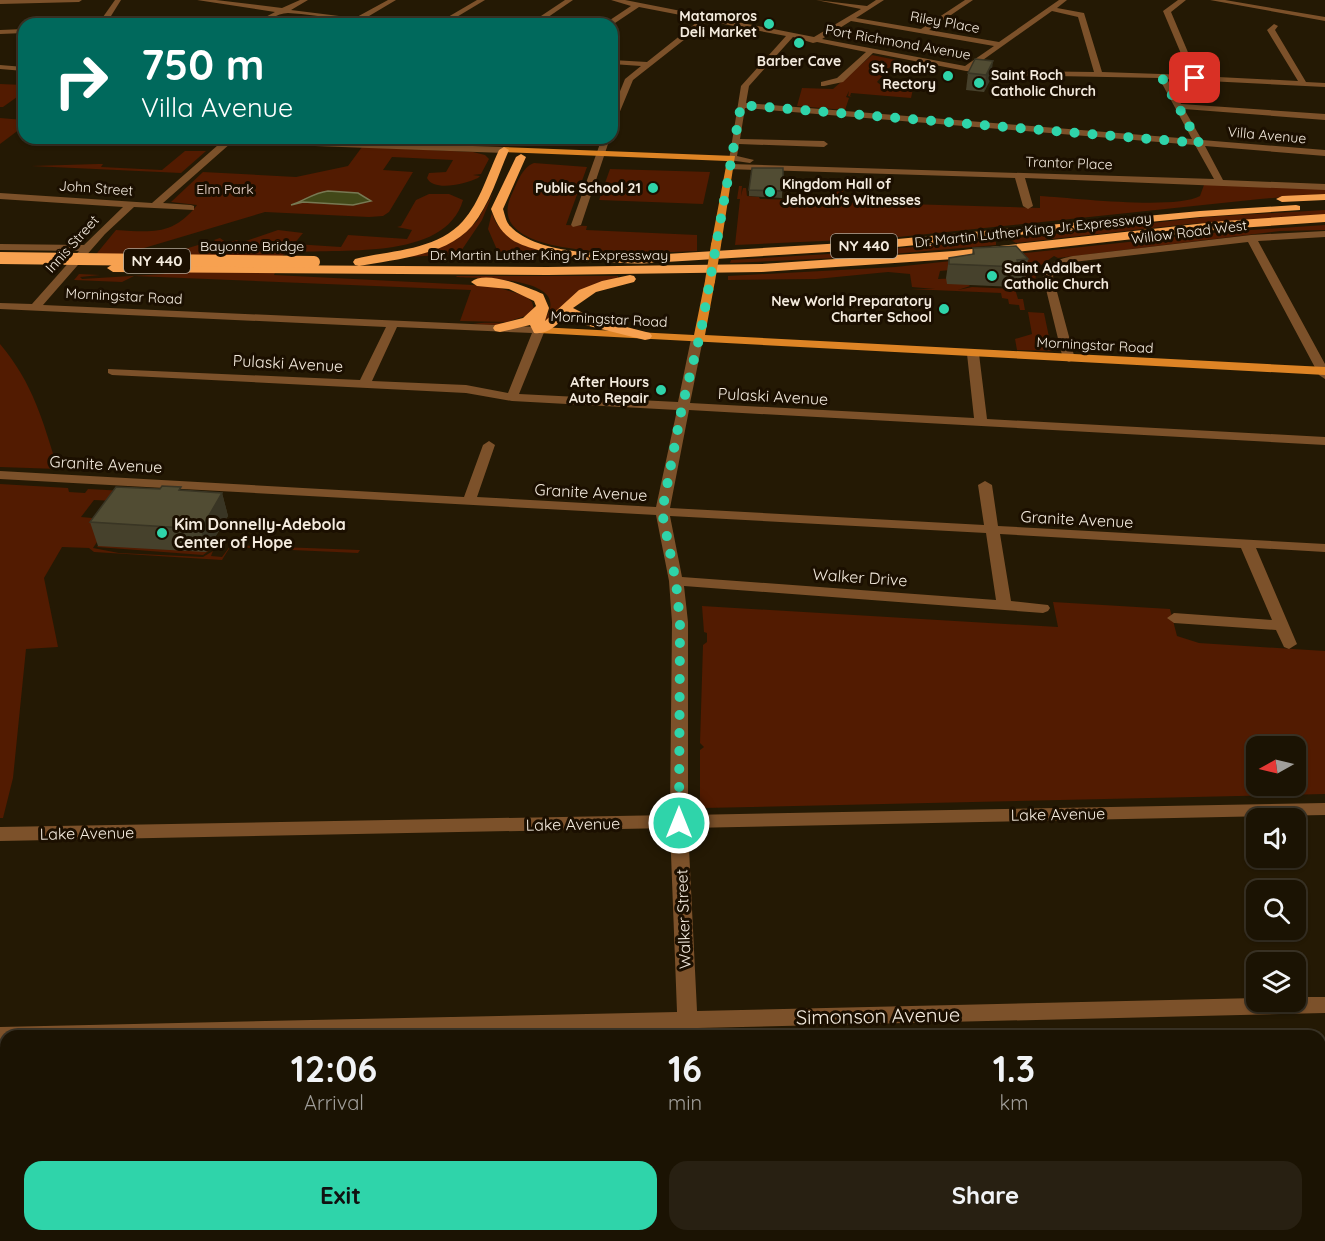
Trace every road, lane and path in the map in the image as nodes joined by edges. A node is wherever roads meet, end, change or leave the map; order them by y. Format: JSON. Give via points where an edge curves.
{"nodes":[{"id":1,"x":79,"y":0,"type":"edge"},
{"id":2,"x":118,"y":0,"type":"edge"},
{"id":3,"x":200,"y":0,"type":"edge"},
{"id":4,"x":305,"y":0,"type":"edge"},
{"id":5,"x":393,"y":0,"type":"edge"},
{"id":6,"x":482,"y":0,"type":"edge"},
{"id":7,"x":570,"y":0,"type":"edge"},
{"id":8,"x":614,"y":0,"type":"edge"},
{"id":9,"x":819,"y":0,"type":"edge"},
{"id":10,"x":881,"y":0,"type":"edge"},
{"id":11,"x":970,"y":0,"type":"edge"},
{"id":12,"x":1064,"y":0,"type":"edge"},
{"id":13,"x":1183,"y":0,"type":"edge"},
{"id":14,"x":1213,"y":0,"type":"edge"},
{"id":15,"x":0,"y":2,"type":"edge"},
{"id":16,"x":637,"y":4,"type":"junction"},
{"id":17,"x":672,"y":4,"type":"dead end"},
{"id":18,"x":867,"y":8,"type":"junction"},
{"id":19,"x":659,"y":9,"type":"junction"},
{"id":20,"x":1050,"y":9,"type":"junction"},
{"id":21,"x":283,"y":11,"type":"junction"},
{"id":22,"x":106,"y":18,"type":"edge"},
{"id":23,"x":268,"y":18,"type":"edge"},
{"id":24,"x":341,"y":18,"type":"edge"},
{"id":25,"x":361,"y":18,"type":"edge"},
{"id":26,"x":450,"y":18,"type":"edge"},
{"id":27,"x":542,"y":18,"type":"edge"},
{"id":28,"x":617,"y":18,"type":"edge"},
{"id":29,"x":706,"y":19,"type":"junction"},
{"id":30,"x":850,"y":19,"type":"junction"},
{"id":31,"x":1325,"y":19,"type":"edge"},
{"id":32,"x":1274,"y":26,"type":"dead end"},
{"id":33,"x":18,"y":31,"type":"edge"},
{"id":34,"x":923,"y":31,"type":"junction"},
{"id":35,"x":0,"y":32,"type":"edge"},
{"id":36,"x":790,"y":36,"type":"junction"},
{"id":37,"x":813,"y":41,"type":"junction"},
{"id":38,"x":1001,"y":45,"type":"junction"},
{"id":39,"x":870,"y":51,"type":"junction"},
{"id":40,"x":618,"y":62,"type":"edge"},
{"id":41,"x":648,"y":64,"type":"junction"},
{"id":42,"x":0,"y":68,"type":"edge"},
{"id":43,"x":18,"y":69,"type":"edge"},
{"id":44,"x":966,"y":69,"type":"junction"},
{"id":45,"x":1099,"y":75,"type":"junction"},
{"id":46,"x":1161,"y":76,"type":"junction"},
{"id":47,"x":1195,"y":78,"type":"junction"},
{"id":48,"x":1303,"y":83,"type":"junction"},
{"id":49,"x":824,"y":84,"type":"dead end"},
{"id":50,"x":1325,"y":85,"type":"edge"},
{"id":51,"x":618,"y":96,"type":"edge"},
{"id":52,"x":741,"y":105,"type":"junction"},
{"id":53,"x":1179,"y":106,"type":"junction"},
{"id":54,"x":1325,"y":117,"type":"edge"},
{"id":55,"x":735,"y":141,"type":"junction"},
{"id":56,"x":1199,"y":143,"type":"junction"},
{"id":57,"x":224,"y":144,"type":"edge"},
{"id":58,"x":355,"y":144,"type":"edge"},
{"id":59,"x":604,"y":144,"type":"edge"},
{"id":60,"x":824,"y":144,"type":"dead end"},
{"id":61,"x":504,"y":150,"type":"junction"},
{"id":62,"x":1325,"y":153,"type":"edge"},
{"id":63,"x":522,"y":154,"type":"junction"},
{"id":64,"x":599,"y":157,"type":"junction"},
{"id":65,"x":731,"y":162,"type":"junction"},
{"id":66,"x":1019,"y":175,"type":"junction"},
{"id":67,"x":1220,"y":182,"type":"junction"},
{"id":68,"x":1325,"y":187,"type":"edge"},
{"id":69,"x":0,"y":195,"type":"edge"},
{"id":70,"x":1325,"y":197,"type":"edge"},
{"id":71,"x":132,"y":204,"type":"junction"},
{"id":72,"x":155,"y":205,"type":"junction"},
{"id":73,"x":1028,"y":206,"type":"dead end"},
{"id":74,"x":1325,"y":207,"type":"edge"},
{"id":75,"x":191,"y":208,"type":"dead end"},
{"id":76,"x":1325,"y":220,"type":"edge"},
{"id":77,"x":576,"y":225,"type":"dead end"},
{"id":78,"x":1076,"y":225,"type":"junction"},
{"id":79,"x":1325,"y":234,"type":"edge"},
{"id":80,"x":1251,"y":238,"type":"junction"},
{"id":81,"x":0,"y":247,"type":"edge"},
{"id":82,"x":87,"y":248,"type":"junction"},
{"id":83,"x":0,"y":258,"type":"edge"},
{"id":84,"x":651,"y":259,"type":"junction"},
{"id":85,"x":359,"y":262,"type":"junction"},
{"id":86,"x":0,"y":266,"type":"edge"},
{"id":87,"x":312,"y":266,"type":"junction"},
{"id":88,"x":762,"y":268,"type":"junction"},
{"id":89,"x":543,"y":304,"type":"junction"},
{"id":90,"x":0,"y":306,"type":"edge"},
{"id":91,"x":35,"y":307,"type":"junction"},
{"id":92,"x":566,"y":308,"type":"junction"},
{"id":93,"x":393,"y":323,"type":"junction"},
{"id":94,"x":500,"y":328,"type":"junction"},
{"id":95,"x":539,"y":330,"type":"junction"},
{"id":96,"x":645,"y":336,"type":"junction"},
{"id":97,"x":697,"y":339,"type":"junction"},
{"id":98,"x":973,"y":354,"type":"junction"},
{"id":99,"x":1070,"y":359,"type":"junction"},
{"id":100,"x":112,"y":371,"type":"dead end"},
{"id":101,"x":1324,"y":373,"type":"edge"},
{"id":102,"x":365,"y":383,"type":"junction"},
{"id":103,"x":512,"y":397,"type":"junction"},
{"id":104,"x":682,"y":407,"type":"junction"},
{"id":105,"x":981,"y":424,"type":"junction"},
{"id":106,"x":1325,"y":441,"type":"edge"},
{"id":107,"x":489,"y":445,"type":"dead end"},
{"id":108,"x":0,"y":475,"type":"edge"},
{"id":109,"x":985,"y":485,"type":"dead end"},
{"id":110,"x":469,"y":501,"type":"junction"},
{"id":111,"x":662,"y":512,"type":"junction"},
{"id":112,"x":992,"y":531,"type":"junction"},
{"id":113,"x":1247,"y":544,"type":"junction"},
{"id":114,"x":1325,"y":548,"type":"edge"},
{"id":115,"x":676,"y":582,"type":"junction"},
{"id":116,"x":1004,"y":605,"type":"junction"},
{"id":117,"x":1042,"y":608,"type":"dead end"},
{"id":118,"x":1174,"y":618,"type":"dead end"},
{"id":119,"x":1282,"y":626,"type":"junction"},
{"id":120,"x":1289,"y":644,"type":"dead end"},
{"id":121,"x":1325,"y":809,"type":"edge"},
{"id":122,"x":679,"y":823,"type":"junction"},
{"id":123,"x":0,"y":834,"type":"edge"},
{"id":124,"x":1325,"y":1005,"type":"edge"},
{"id":125,"x":687,"y":1028,"type":"edge"},
{"id":126,"x":527,"y":1030,"type":"edge"}],
"edges":[{"from":1,"to":15,"type":"street"},
{"from":2,"to":22,"type":"street"},
{"from":3,"to":21,"type":"street"},
{"from":4,"to":21,"type":"street"},
{"from":5,"to":25,"type":"street"},
{"from":6,"to":26,"type":"street"},
{"from":7,"to":27,"type":"street"},
{"from":8,"to":16,"type":"street","name":"Port Richmond Avenue"},
{"from":9,"to":18,"type":"street"},
{"from":10,"to":18,"type":"street"},
{"from":11,"to":34,"type":"street"},
{"from":12,"to":20,"type":"street"},
{"from":13,"to":47,"type":"street","via":[[1167,11]]},
{"from":14,"to":31,"type":"street","via":[[1285,9]]},
{"from":16,"to":19,"type":"street","name":"Port Richmond Avenue"},
{"from":16,"to":28,"type":"street"},
{"from":17,"to":19,"type":"street"},
{"from":18,"to":30,"type":"street"},
{"from":19,"to":29,"type":"street","name":"Port Richmond Avenue"},
{"from":20,"to":38,"type":"street"},
{"from":20,"to":45,"type":"street","via":[[1082,15]]},
{"from":21,"to":23,"type":"street"},
{"from":21,"to":24,"type":"street"},
{"from":29,"to":36,"type":"street","name":"Port Richmond Avenue"},
{"from":29,"to":41,"type":"street"},
{"from":30,"to":34,"type":"street","name":"Riley Place"},
{"from":30,"to":37,"type":"street"},
{"from":32,"to":48,"type":"street","via":[[1271,30]]},
{"from":33,"to":35,"type":"street"},
{"from":34,"to":38,"type":"street","name":"Riley Place"},
{"from":36,"to":37,"type":"street","name":"Port Richmond Avenue"},
{"from":36,"to":52,"type":"street","name":"Walker Street","via":[[748,79]]},
{"from":37,"to":39,"type":"street","name":"Port Richmond Avenue"},
{"from":38,"to":44,"type":"street"},
{"from":39,"to":44,"type":"street","name":"Port Richmond Avenue"},
{"from":39,"to":49,"type":"street","via":[[840,80]]},
{"from":40,"to":41,"type":"street"},
{"from":41,"to":51,"type":"street","via":[[629,79]]},
{"from":42,"to":43,"type":"street"},
{"from":44,"to":45,"type":"street","name":"Port Richmond Avenue"},
{"from":45,"to":46,"type":"street","name":"Port Richmond Avenue"},
{"from":46,"to":47,"type":"street","name":"Port Richmond Avenue"},
{"from":46,"to":53,"type":"street"},
{"from":47,"to":48,"type":"street","name":"Port Richmond Avenue"},
{"from":48,"to":50,"type":"street","name":"Port Richmond Avenue"},
{"from":52,"to":55,"type":"street","name":"Walker Street"},
{"from":52,"to":56,"type":"street","name":"Villa Avenue"},
{"from":53,"to":54,"type":"street"},
{"from":53,"to":56,"type":"street"},
{"from":55,"to":60,"type":"street"},
{"from":55,"to":65,"type":"street","name":"Walker Street"},
{"from":56,"to":62,"type":"street","name":"Villa Avenue"},
{"from":56,"to":67,"type":"street"},
{"from":57,"to":72,"type":"street"},
{"from":58,"to":61,"type":"street","name":"Trantor Place"},
{"from":59,"to":64,"type":"street"},
{"from":61,"to":63,"type":"main road","name":"Trantor Place"},
{"from":61,"to":85,"type":"highway","via":[[473,216],[458,232],[422,248]]},
{"from":63,"to":64,"type":"main road","name":"Trantor Place"},
{"from":63,"to":84,"type":"highway","via":[[498,207],[499,218],[509,232],[562,253]]},
{"from":64,"to":65,"type":"main road","name":"Trantor Place"},
{"from":64,"to":77,"type":"street"},
{"from":65,"to":66,"type":"street","name":"Trantor Place","via":[[812,169]]},
{"from":65,"to":97,"type":"main road","name":"Walker Street","bridge":true},
{"from":66,"to":67,"type":"street","name":"Trantor Place"},
{"from":66,"to":73,"type":"street"},
{"from":67,"to":68,"type":"street","name":"Trantor Place"},
{"from":69,"to":71,"type":"street","name":"John Street"},
{"from":70,"to":78,"type":"highway","via":[[1244,203]]},
{"from":71,"to":72,"type":"street","name":"John Street"},
{"from":71,"to":82,"type":"street","name":"Innis Street"},
{"from":72,"to":75,"type":"street","name":"John Street"},
{"from":74,"to":78,"type":"highway","name":"Dr. Martin Luther King Jr. Expressway","number":"NY 440"},
{"from":76,"to":88,"type":"highway","name":"Dr. Martin Luther King Jr. Expressway","number":"NY 440"},
{"from":78,"to":84,"type":"highway","name":"Dr. Martin Luther King Jr. Expressway","number":"NY 440","via":[[886,244]]},
{"from":79,"to":80,"type":"street","name":"Willow Road West"},
{"from":80,"to":99,"type":"street","name":"Willow Road West","via":[[1057,264],[1048,277]]},
{"from":80,"to":101,"type":"street"},
{"from":81,"to":82,"type":"street"},
{"from":82,"to":91,"type":"street","name":"Innis Street"},
{"from":83,"to":87,"type":"highway","name":"Bayonne Bridge","number":"NY 440","bridge":true},
{"from":84,"to":85,"type":"highway","name":"Dr. Martin Luther King Jr. Expressway","number":"NY 440"},
{"from":85,"to":87,"type":"highway","name":"Bayonne Bridge","number":"NY 440"},
{"from":86,"to":87,"type":"highway","name":"Bayonne Bridge","number":"NY 440"},
{"from":87,"to":88,"type":"highway","name":"Dr. Martin Luther King Jr. Expressway","number":"NY 440","via":[[587,271]]},
{"from":87,"to":89,"type":"highway","via":[[342,274],[506,284],[531,292]]},
{"from":88,"to":92,"type":"highway","via":[[618,281],[586,292]]},
{"from":89,"to":94,"type":"highway","via":[[528,321]]},
{"from":89,"to":95,"type":"highway","via":[[536,325]]},
{"from":90,"to":91,"type":"street","name":"Morningstar Road"},
{"from":91,"to":93,"type":"street","name":"Morningstar Road"},
{"from":92,"to":95,"type":"highway","via":[[558,319]]},
{"from":92,"to":96,"type":"highway","via":[[580,320]]},
{"from":93,"to":94,"type":"street","name":"Morningstar Road"},
{"from":93,"to":102,"type":"street"},
{"from":94,"to":95,"type":"street","name":"Morningstar Road"},
{"from":95,"to":96,"type":"main road","name":"Morningstar Road"},
{"from":95,"to":103,"type":"street"},
{"from":96,"to":97,"type":"main road","name":"Morningstar Road"},
{"from":97,"to":98,"type":"main road","name":"Morningstar Road"},
{"from":97,"to":104,"type":"street","name":"Walker Street"},
{"from":98,"to":99,"type":"main road","name":"Morningstar Road"},
{"from":98,"to":105,"type":"street"},
{"from":99,"to":101,"type":"main road","name":"Morningstar Road"},
{"from":100,"to":102,"type":"street","name":"Pulaski Avenue"},
{"from":102,"to":103,"type":"street","name":"Pulaski Avenue","via":[[465,389]]},
{"from":103,"to":104,"type":"street","name":"Pulaski Avenue"},
{"from":104,"to":105,"type":"street","name":"Pulaski Avenue"},
{"from":104,"to":111,"type":"street","name":"Walker Street"},
{"from":105,"to":106,"type":"street","name":"Pulaski Avenue"},
{"from":107,"to":110,"type":"street"},
{"from":108,"to":110,"type":"street","name":"Granite Avenue"},
{"from":109,"to":112,"type":"street"},
{"from":110,"to":111,"type":"street","name":"Granite Avenue"},
{"from":111,"to":112,"type":"street","name":"Granite Avenue"},
{"from":111,"to":115,"type":"street","name":"Walker Street"},
{"from":112,"to":113,"type":"street","name":"Granite Avenue"},
{"from":112,"to":116,"type":"street"},
{"from":113,"to":114,"type":"street","name":"Granite Avenue"},
{"from":113,"to":119,"type":"street"},
{"from":115,"to":116,"type":"street","name":"Walker Drive"},
{"from":115,"to":122,"type":"street","name":"Walker Street","via":[[680,622]]},
{"from":116,"to":117,"type":"street","name":"Walker Drive"},
{"from":118,"to":119,"type":"street"},
{"from":119,"to":120,"type":"street"},
{"from":121,"to":122,"type":"street","name":"Lake Avenue"},
{"from":122,"to":123,"type":"street","name":"Lake Avenue"},
{"from":122,"to":125,"type":"street","name":"Walker Street"},
{"from":124,"to":125,"type":"street","name":"Simonson Avenue"},
{"from":125,"to":126,"type":"street","name":"Simonson Avenue"}]}
